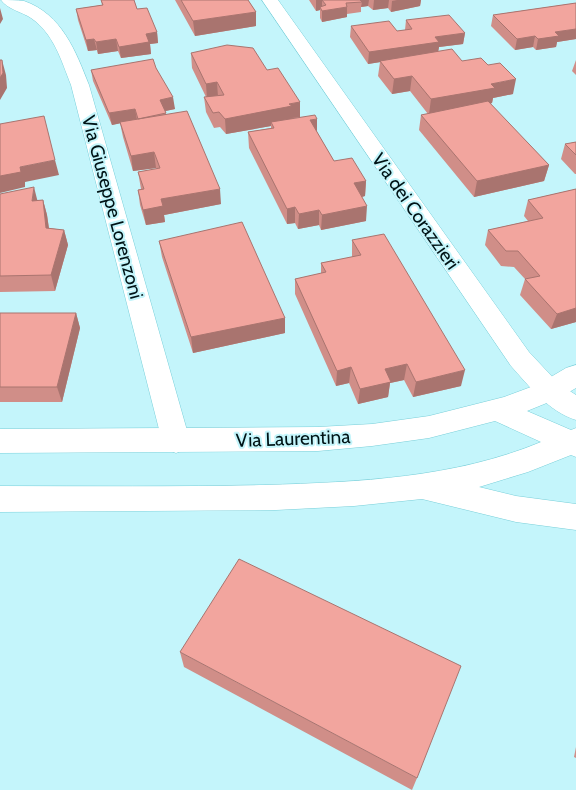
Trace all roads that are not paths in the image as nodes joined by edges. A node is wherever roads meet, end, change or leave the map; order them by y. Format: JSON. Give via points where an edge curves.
{"nodes":[{"id":1,"x":9,"y":0,"type":"edge"},
{"id":2,"x":270,"y":0,"type":"edge"},
{"id":3,"x":576,"y":375,"type":"edge"},
{"id":4,"x":550,"y":391,"type":"junction"},
{"id":5,"x":576,"y":409,"type":"edge"},
{"id":6,"x":496,"y":410,"type":"junction"},
{"id":7,"x":0,"y":441,"type":"edge"},
{"id":8,"x":176,"y":441,"type":"junction"},
{"id":9,"x":574,"y":442,"type":"edge"},
{"id":10,"x":418,"y":487,"type":"junction"},
{"id":11,"x":0,"y":499,"type":"edge"},
{"id":12,"x":576,"y":517,"type":"edge"}],
"edges":[{"from":1,"to":8,"type":"street","name":"Via Giuseppe Lorenzoni","via":[[49,23],[63,42],[76,76]]},
{"from":2,"to":4,"type":"street","name":"Via dei Corazzieri","via":[[520,360]]},
{"from":3,"to":4,"type":"street","name":"Via Laurentina"},
{"from":4,"to":5,"type":"street","name":"Via dei Corazzieri"},
{"from":4,"to":6,"type":"street","name":"Via Laurentina"},
{"from":6,"to":8,"type":"street","name":"Via Laurentina","via":[[429,427],[347,438]]},
{"from":6,"to":9,"type":"street"},
{"from":7,"to":8,"type":"street","name":"Via Laurentina"},
{"from":9,"to":10,"type":"street","via":[[480,474]]},
{"from":10,"to":11,"type":"street","via":[[345,495]]},
{"from":10,"to":12,"type":"street","via":[[516,509]]}]}
